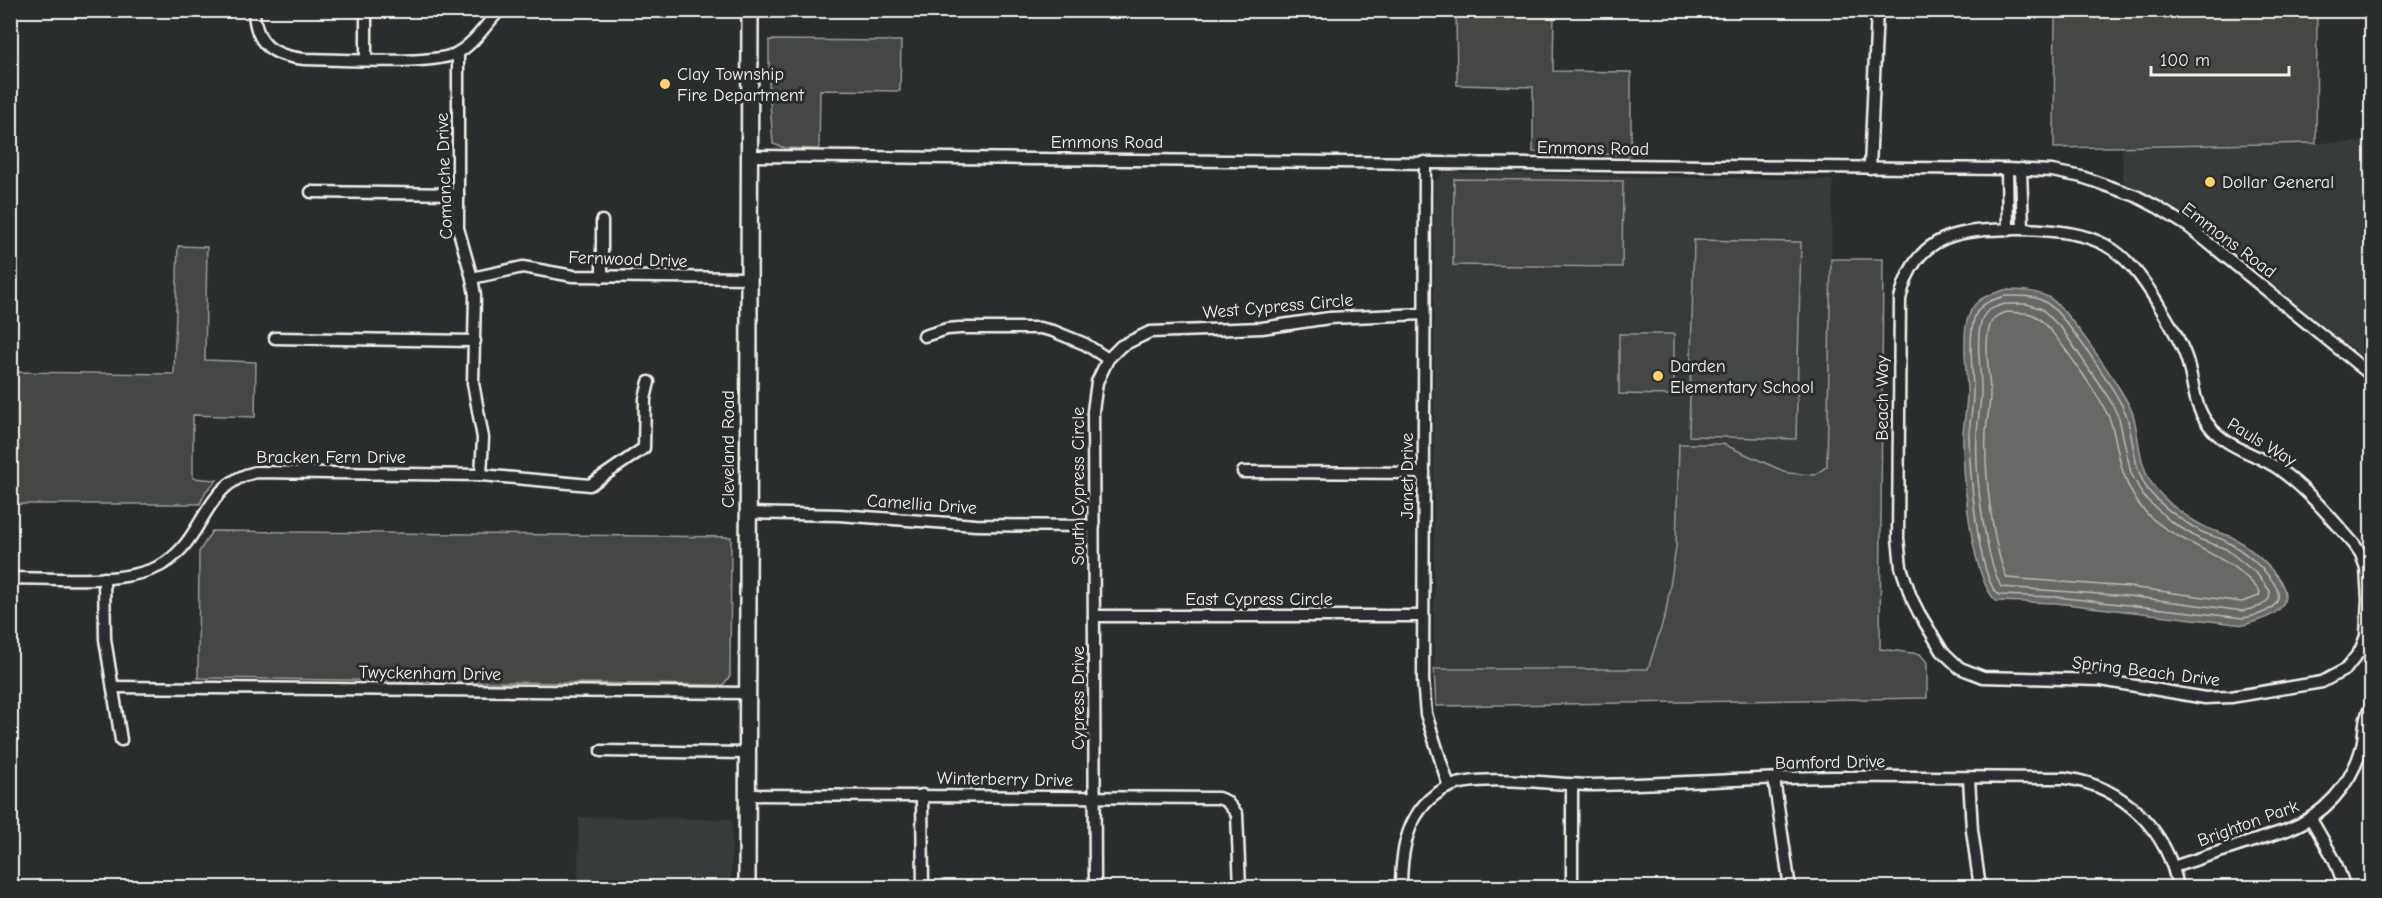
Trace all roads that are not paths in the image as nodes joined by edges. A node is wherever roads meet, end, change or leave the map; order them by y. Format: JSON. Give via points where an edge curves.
{"nodes":[{"id":1,"x":254,"y":10,"type":"edge"},
{"id":2,"x":366,"y":10,"type":"edge"},
{"id":3,"x":500,"y":10,"type":"edge"},
{"id":4,"x":750,"y":10,"type":"edge"},
{"id":5,"x":1877,"y":10,"type":"edge"},
{"id":6,"x":458,"y":53,"type":"junction"},
{"id":7,"x":366,"y":59,"type":"junction"},
{"id":8,"x":749,"y":156,"type":"junction"},
{"id":9,"x":1425,"y":162,"type":"junction"},
{"id":10,"x":1870,"y":168,"type":"junction"},
{"id":11,"x":2007,"y":169,"type":"junction"},
{"id":12,"x":2021,"y":169,"type":"junction"},
{"id":13,"x":311,"y":192,"type":"dead end"},
{"id":14,"x":458,"y":194,"type":"junction"},
{"id":15,"x":602,"y":221,"type":"dead end"},
{"id":16,"x":2023,"y":229,"type":"junction"},
{"id":17,"x":2008,"y":230,"type":"junction"},
{"id":18,"x":602,"y":276,"type":"junction"},
{"id":19,"x":472,"y":278,"type":"junction"},
{"id":20,"x":748,"y":278,"type":"junction"},
{"id":21,"x":1424,"y":314,"type":"junction"},
{"id":22,"x":924,"y":336,"type":"dead end"},
{"id":23,"x":274,"y":338,"type":"dead end"},
{"id":24,"x":475,"y":341,"type":"junction"},
{"id":25,"x":1108,"y":359,"type":"junction"},
{"id":26,"x":2372,"y":376,"type":"edge"},
{"id":27,"x":649,"y":382,"type":"dead end"},
{"id":28,"x":1243,"y":472,"type":"dead end"},
{"id":29,"x":1424,"y":473,"type":"junction"},
{"id":30,"x":481,"y":475,"type":"junction"},
{"id":31,"x":747,"y":513,"type":"junction"},
{"id":32,"x":1094,"y":526,"type":"junction"},
{"id":33,"x":2372,"y":548,"type":"edge"},
{"id":34,"x":2361,"y":554,"type":"junction"},
{"id":35,"x":10,"y":578,"type":"edge"},
{"id":36,"x":104,"y":578,"type":"junction"},
{"id":37,"x":1094,"y":616,"type":"junction"},
{"id":38,"x":1423,"y":616,"type":"junction"},
{"id":39,"x":1930,"y":633,"type":"joint"},
{"id":40,"x":113,"y":687,"type":"junction"},
{"id":41,"x":746,"y":693,"type":"junction"},
{"id":42,"x":2372,"y":706,"type":"edge"},
{"id":43,"x":121,"y":740,"type":"dead end"},
{"id":44,"x":601,"y":751,"type":"dead end"},
{"id":45,"x":746,"y":753,"type":"junction"},
{"id":46,"x":1969,"y":778,"type":"junction"},
{"id":47,"x":1774,"y":779,"type":"junction"},
{"id":48,"x":1572,"y":785,"type":"junction"},
{"id":49,"x":1449,"y":787,"type":"junction"},
{"id":50,"x":746,"y":795,"type":"junction"},
{"id":51,"x":922,"y":795,"type":"junction"},
{"id":52,"x":1094,"y":796,"type":"junction"},
{"id":53,"x":2311,"y":819,"type":"junction"},
{"id":54,"x":2173,"y":867,"type":"junction"},
{"id":55,"x":747,"y":888,"type":"edge"},
{"id":56,"x":923,"y":888,"type":"edge"},
{"id":57,"x":1095,"y":888,"type":"edge"},
{"id":58,"x":1239,"y":888,"type":"edge"},
{"id":59,"x":1401,"y":888,"type":"edge"},
{"id":60,"x":1572,"y":888,"type":"edge"},
{"id":61,"x":1790,"y":888,"type":"edge"},
{"id":62,"x":1980,"y":888,"type":"edge"},
{"id":63,"x":2178,"y":888,"type":"edge"},
{"id":64,"x":2345,"y":888,"type":"edge"}],
"edges":[{"from":1,"to":7,"type":"street","via":[[263,42],[277,53],[293,58]]},
{"from":2,"to":7,"type":"street"},
{"from":3,"to":6,"type":"street"},
{"from":4,"to":8,"type":"main road","name":"Cleveland Road"},
{"from":5,"to":10,"type":"street"},
{"from":6,"to":7,"type":"street","via":[[428,60]]},
{"from":6,"to":14,"type":"street","name":"Comanche Drive"},
{"from":8,"to":9,"type":"street","name":"Emmons Road"},
{"from":8,"to":20,"type":"main road","name":"Cleveland Road"},
{"from":9,"to":10,"type":"street","name":"Emmons Road"},
{"from":9,"to":21,"type":"street","name":"Janet Drive"},
{"from":10,"to":11,"type":"street","name":"Emmons Road"},
{"from":11,"to":12,"type":"street","name":"Emmons Road"},
{"from":11,"to":17,"type":"street"},
{"from":12,"to":16,"type":"street"},
{"from":12,"to":26,"type":"street","name":"Emmons Road","via":[[2082,177],[2157,207],[2197,233]]},
{"from":13,"to":14,"type":"street"},
{"from":14,"to":19,"type":"street","name":"Comanche Drive","via":[[458,228]]},
{"from":15,"to":18,"type":"street"},
{"from":16,"to":17,"type":"street","name":"Beach Way"},
{"from":16,"to":34,"type":"street","name":"Pauls Way","via":[[2081,234],[2114,249],[2129,261],[2183,348],[2197,406],[2208,425],[2226,442],[2296,482]]},
{"from":17,"to":39,"type":"street","name":"Beach Way","via":[[1964,231],[1932,246],[1913,265],[1900,299],[1899,552],[1911,597]]},
{"from":18,"to":19,"type":"street","name":"Fernwood Drive","via":[[564,275],[523,267]]},
{"from":18,"to":20,"type":"street","name":"Fernwood Drive"},
{"from":19,"to":24,"type":"street","name":"Comanche Drive"},
{"from":20,"to":31,"type":"main road","name":"Cleveland Road"},
{"from":21,"to":25,"type":"street","name":"West Cypress Circle","via":[[1329,318],[1252,329],[1157,331],[1128,341]]},
{"from":21,"to":29,"type":"street","name":"Janet Drive"},
{"from":22,"to":25,"type":"street","via":[[953,328],[1040,328],[1069,336]]},
{"from":23,"to":24,"type":"street"},
{"from":24,"to":30,"type":"street","name":"Comanche Drive","via":[[473,382],[483,438]]},
{"from":25,"to":32,"type":"street","name":"South Cypress Circle","via":[[1097,382],[1093,411]]},
{"from":27,"to":30,"type":"street","name":"Bracken Fern Drive","via":[[644,448],[590,485]]},
{"from":28,"to":29,"type":"street"},
{"from":29,"to":38,"type":"street","name":"Janet Drive"},
{"from":30,"to":36,"type":"street","name":"Bracken Fern Drive","via":[[266,471],[239,476],[213,498],[189,541],[165,562],[142,573]]},
{"from":31,"to":32,"type":"street","name":"Camellia Drive","via":[[976,525]]},
{"from":31,"to":41,"type":"main road","name":"Cleveland Road"},
{"from":32,"to":37,"type":"street","name":"South Cypress Circle"},
{"from":33,"to":34,"type":"street"},
{"from":34,"to":39,"type":"street","name":"Spring Beach Drive","via":[[2367,578],[2366,636],[2354,661],[2337,676],[2305,686],[2213,699],[2101,680],[1983,677],[1955,665]]},
{"from":35,"to":36,"type":"street","name":"Bracken Fern Drive"},
{"from":36,"to":40,"type":"street","via":[[105,639]]},
{"from":37,"to":38,"type":"street","name":"East Cypress Circle"},
{"from":37,"to":52,"type":"street","name":"Cypress Drive"},
{"from":38,"to":49,"type":"street","name":"Janet Drive","via":[[1426,714]]},
{"from":40,"to":41,"type":"street","name":"Twyckenham Drive"},
{"from":40,"to":43,"type":"street"},
{"from":41,"to":45,"type":"main road","name":"Cleveland Road"},
{"from":42,"to":53,"type":"street","name":"Brighton Park","via":[[2351,774],[2332,800]]},
{"from":44,"to":45,"type":"street"},
{"from":45,"to":50,"type":"main road","name":"Cleveland Road"},
{"from":46,"to":47,"type":"street","name":"Bamford Drive"},
{"from":46,"to":54,"type":"street","name":"Bamford Drive","via":[[2065,778],[2097,786],[2140,814]]},
{"from":46,"to":62,"type":"street","via":[[1971,830]]},
{"from":47,"to":48,"type":"street","name":"Bamford Drive"},
{"from":47,"to":61,"type":"street"},
{"from":48,"to":49,"type":"street","name":"Bamford Drive","via":[[1473,781]]},
{"from":48,"to":60,"type":"street"},
{"from":49,"to":59,"type":"street","via":[[1425,804],[1410,826],[1403,853]]},
{"from":50,"to":51,"type":"street","name":"Winterberry Drive"},
{"from":50,"to":55,"type":"main road","name":"Cleveland Road"},
{"from":51,"to":52,"type":"street","name":"Winterberry Drive"},
{"from":51,"to":56,"type":"street"},
{"from":52,"to":57,"type":"street","name":"Cypress Drive"},
{"from":52,"to":58,"type":"street","name":"Winterberry Drive","via":[[1218,798],[1233,807],[1239,832]]},
{"from":53,"to":54,"type":"street","name":"Brighton Park"},
{"from":53,"to":64,"type":"street"},
{"from":54,"to":63,"type":"street","name":"Bamford Drive"}]}
